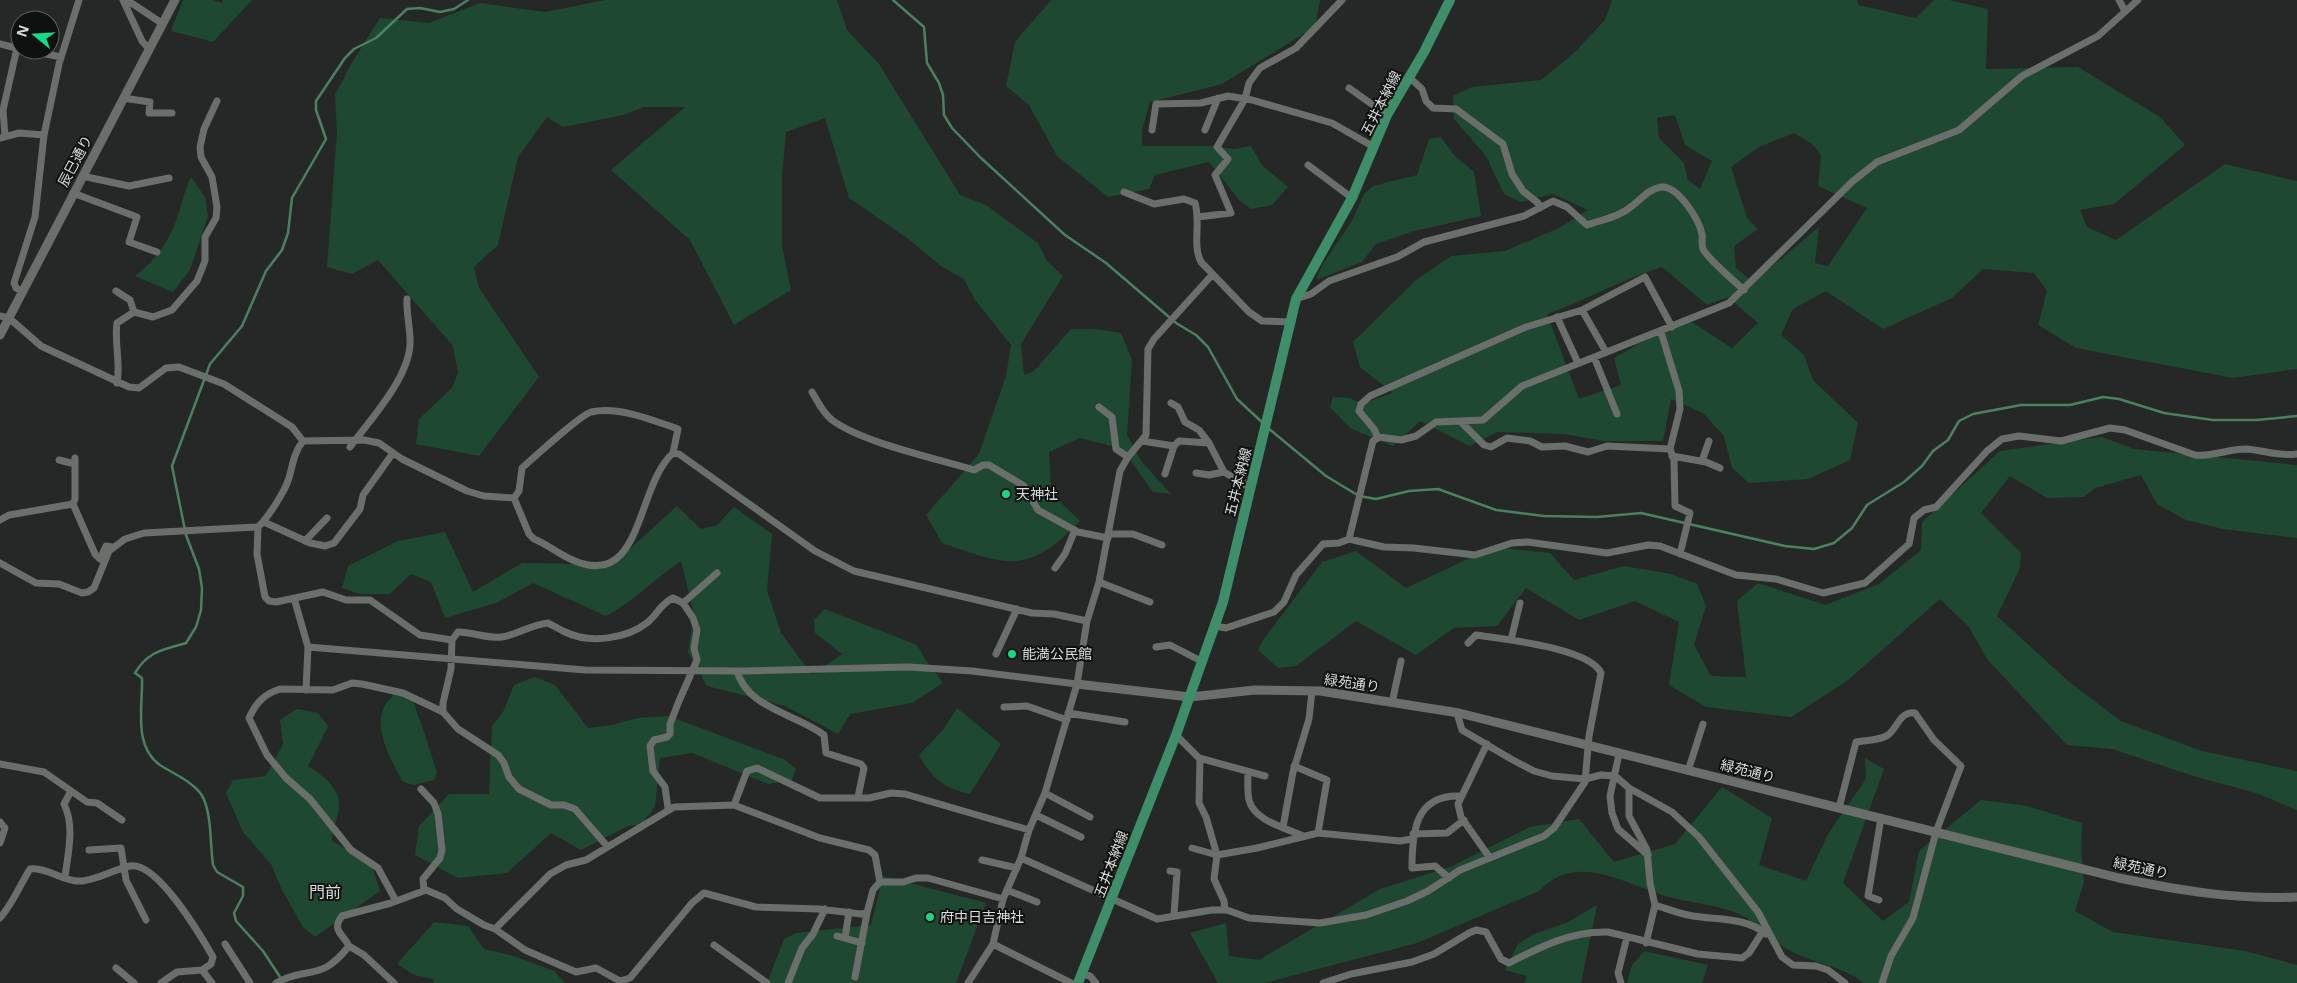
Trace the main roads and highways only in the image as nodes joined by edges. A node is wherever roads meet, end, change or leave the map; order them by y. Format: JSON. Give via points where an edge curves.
{"nodes":[{"id":1,"x":1450,"y":0,"type":"edge"},
{"id":2,"x":1080,"y":978,"type":"edge"}],
"edges":[{"from":1,"to":2,"type":"main road","name":"五井本納線","via":[[1387,115],[1352,198],[1296,299],[1215,626],[1176,735]]}]}
